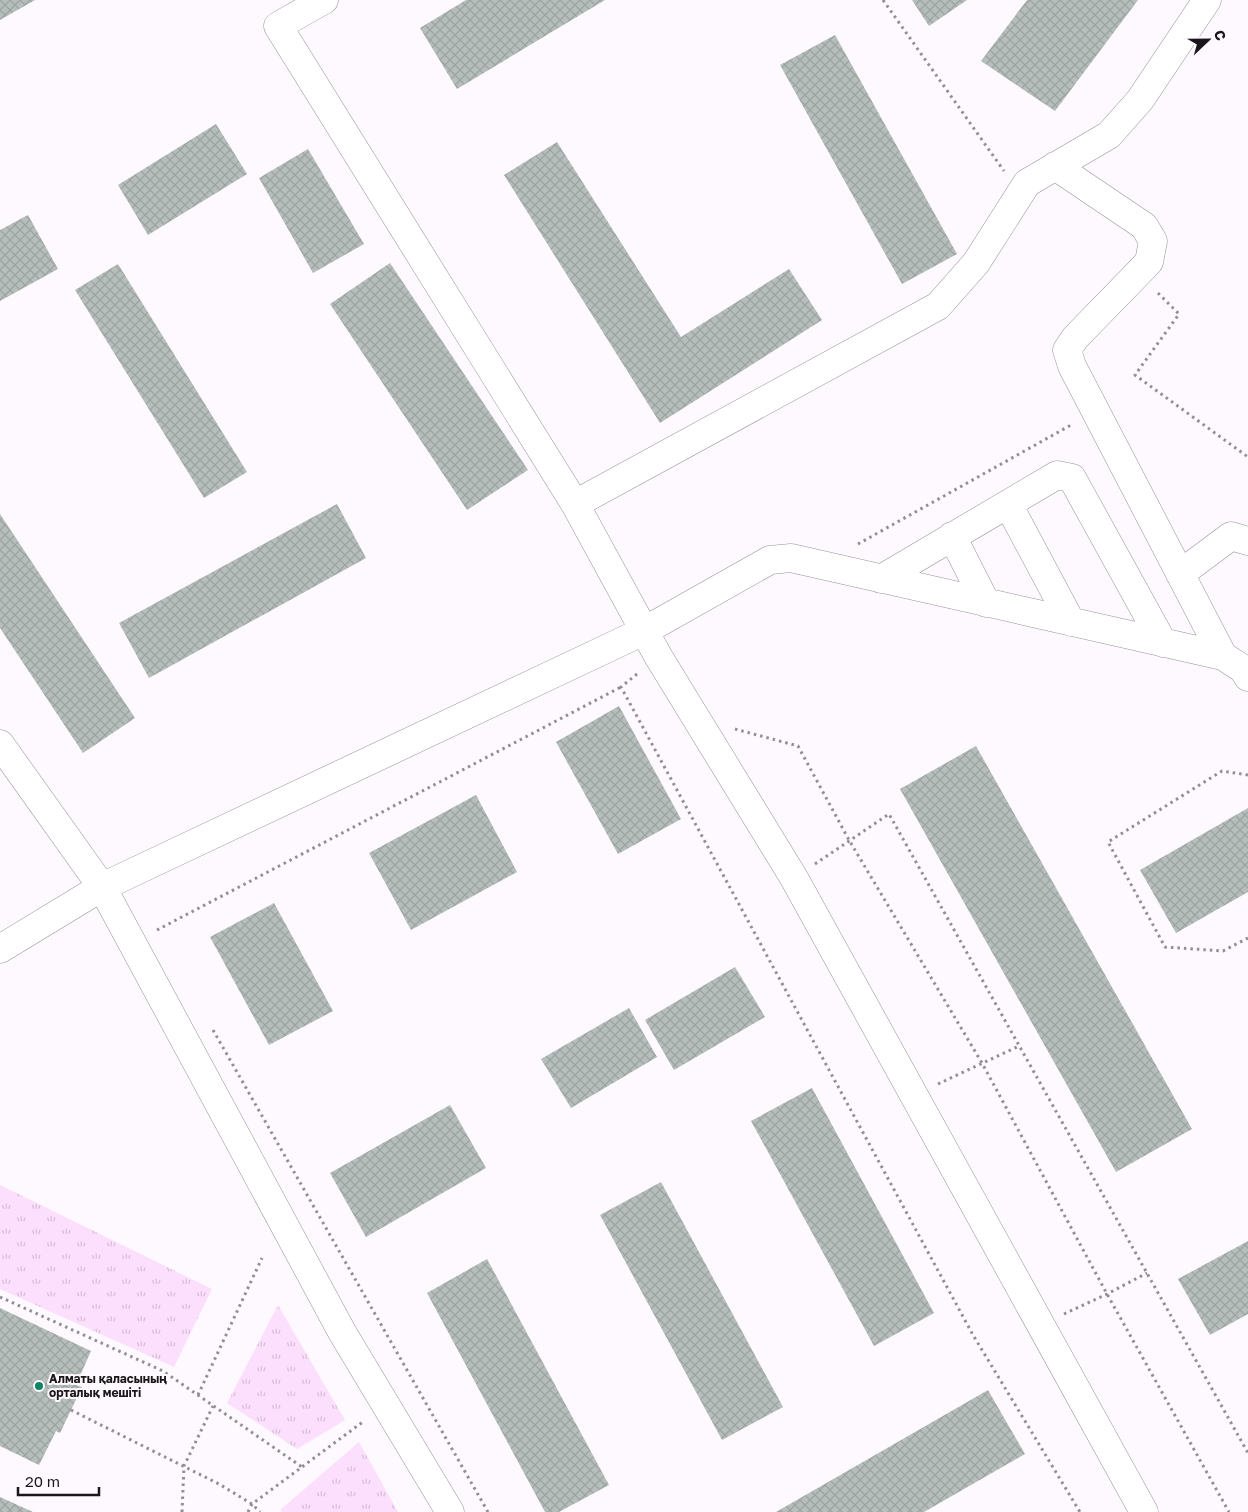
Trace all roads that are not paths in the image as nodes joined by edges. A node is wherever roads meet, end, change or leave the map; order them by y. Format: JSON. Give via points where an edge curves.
{"nodes":[{"id":1,"x":324,"y":0,"type":"edge"},
{"id":2,"x":1207,"y":0,"type":"edge"},
{"id":3,"x":1054,"y":166,"type":"junction"},
{"id":4,"x":575,"y":504,"type":"junction"},
{"id":5,"x":1008,"y":504,"type":"junction"},
{"id":6,"x":952,"y":536,"type":"junction"},
{"id":7,"x":1248,"y":541,"type":"edge"},
{"id":8,"x":1180,"y":574,"type":"junction"},
{"id":9,"x":881,"y":579,"type":"junction"},
{"id":10,"x":986,"y":602,"type":"junction"},
{"id":11,"x":1071,"y":622,"type":"junction"},
{"id":12,"x":644,"y":631,"type":"junction"},
{"id":13,"x":1163,"y":642,"type":"junction"},
{"id":14,"x":1223,"y":656,"type":"junction"},
{"id":15,"x":1248,"y":677,"type":"edge"},
{"id":16,"x":0,"y":744,"type":"edge"},
{"id":17,"x":102,"y":886,"type":"junction"},
{"id":18,"x":0,"y":949,"type":"edge"},
{"id":19,"x":450,"y":1512,"type":"edge"},
{"id":20,"x":1144,"y":1512,"type":"edge"}],
"edges":[{"from":1,"to":4,"type":"street","via":[[278,26]]},
{"from":2,"to":3,"type":"street","via":[[1140,100],[1109,135]]},
{"from":3,"to":4,"type":"street","via":[[1027,183],[976,263],[938,306]]},
{"from":3,"to":8,"type":"street","via":[[1144,226],[1152,240],[1149,262],[1067,350],[1072,366]]},
{"from":4,"to":12,"type":"street"},
{"from":5,"to":6,"type":"street"},
{"from":5,"to":11,"type":"street"},
{"from":5,"to":13,"type":"street","via":[[1058,475],[1072,478]]},
{"from":6,"to":9,"type":"street"},
{"from":6,"to":10,"type":"street"},
{"from":7,"to":8,"type":"street","via":[[1231,536]]},
{"from":8,"to":14,"type":"street"},
{"from":9,"to":10,"type":"street"},
{"from":9,"to":12,"type":"street","via":[[791,558],[770,560]]},
{"from":10,"to":11,"type":"street"},
{"from":11,"to":13,"type":"street"},
{"from":12,"to":17,"type":"street"},
{"from":12,"to":20,"type":"street","via":[[794,878]]},
{"from":13,"to":14,"type":"street"},
{"from":14,"to":15,"type":"street","via":[[1244,669]]},
{"from":16,"to":17,"type":"street"},
{"from":17,"to":18,"type":"street"},
{"from":17,"to":19,"type":"street","via":[[342,1332]]}]}
